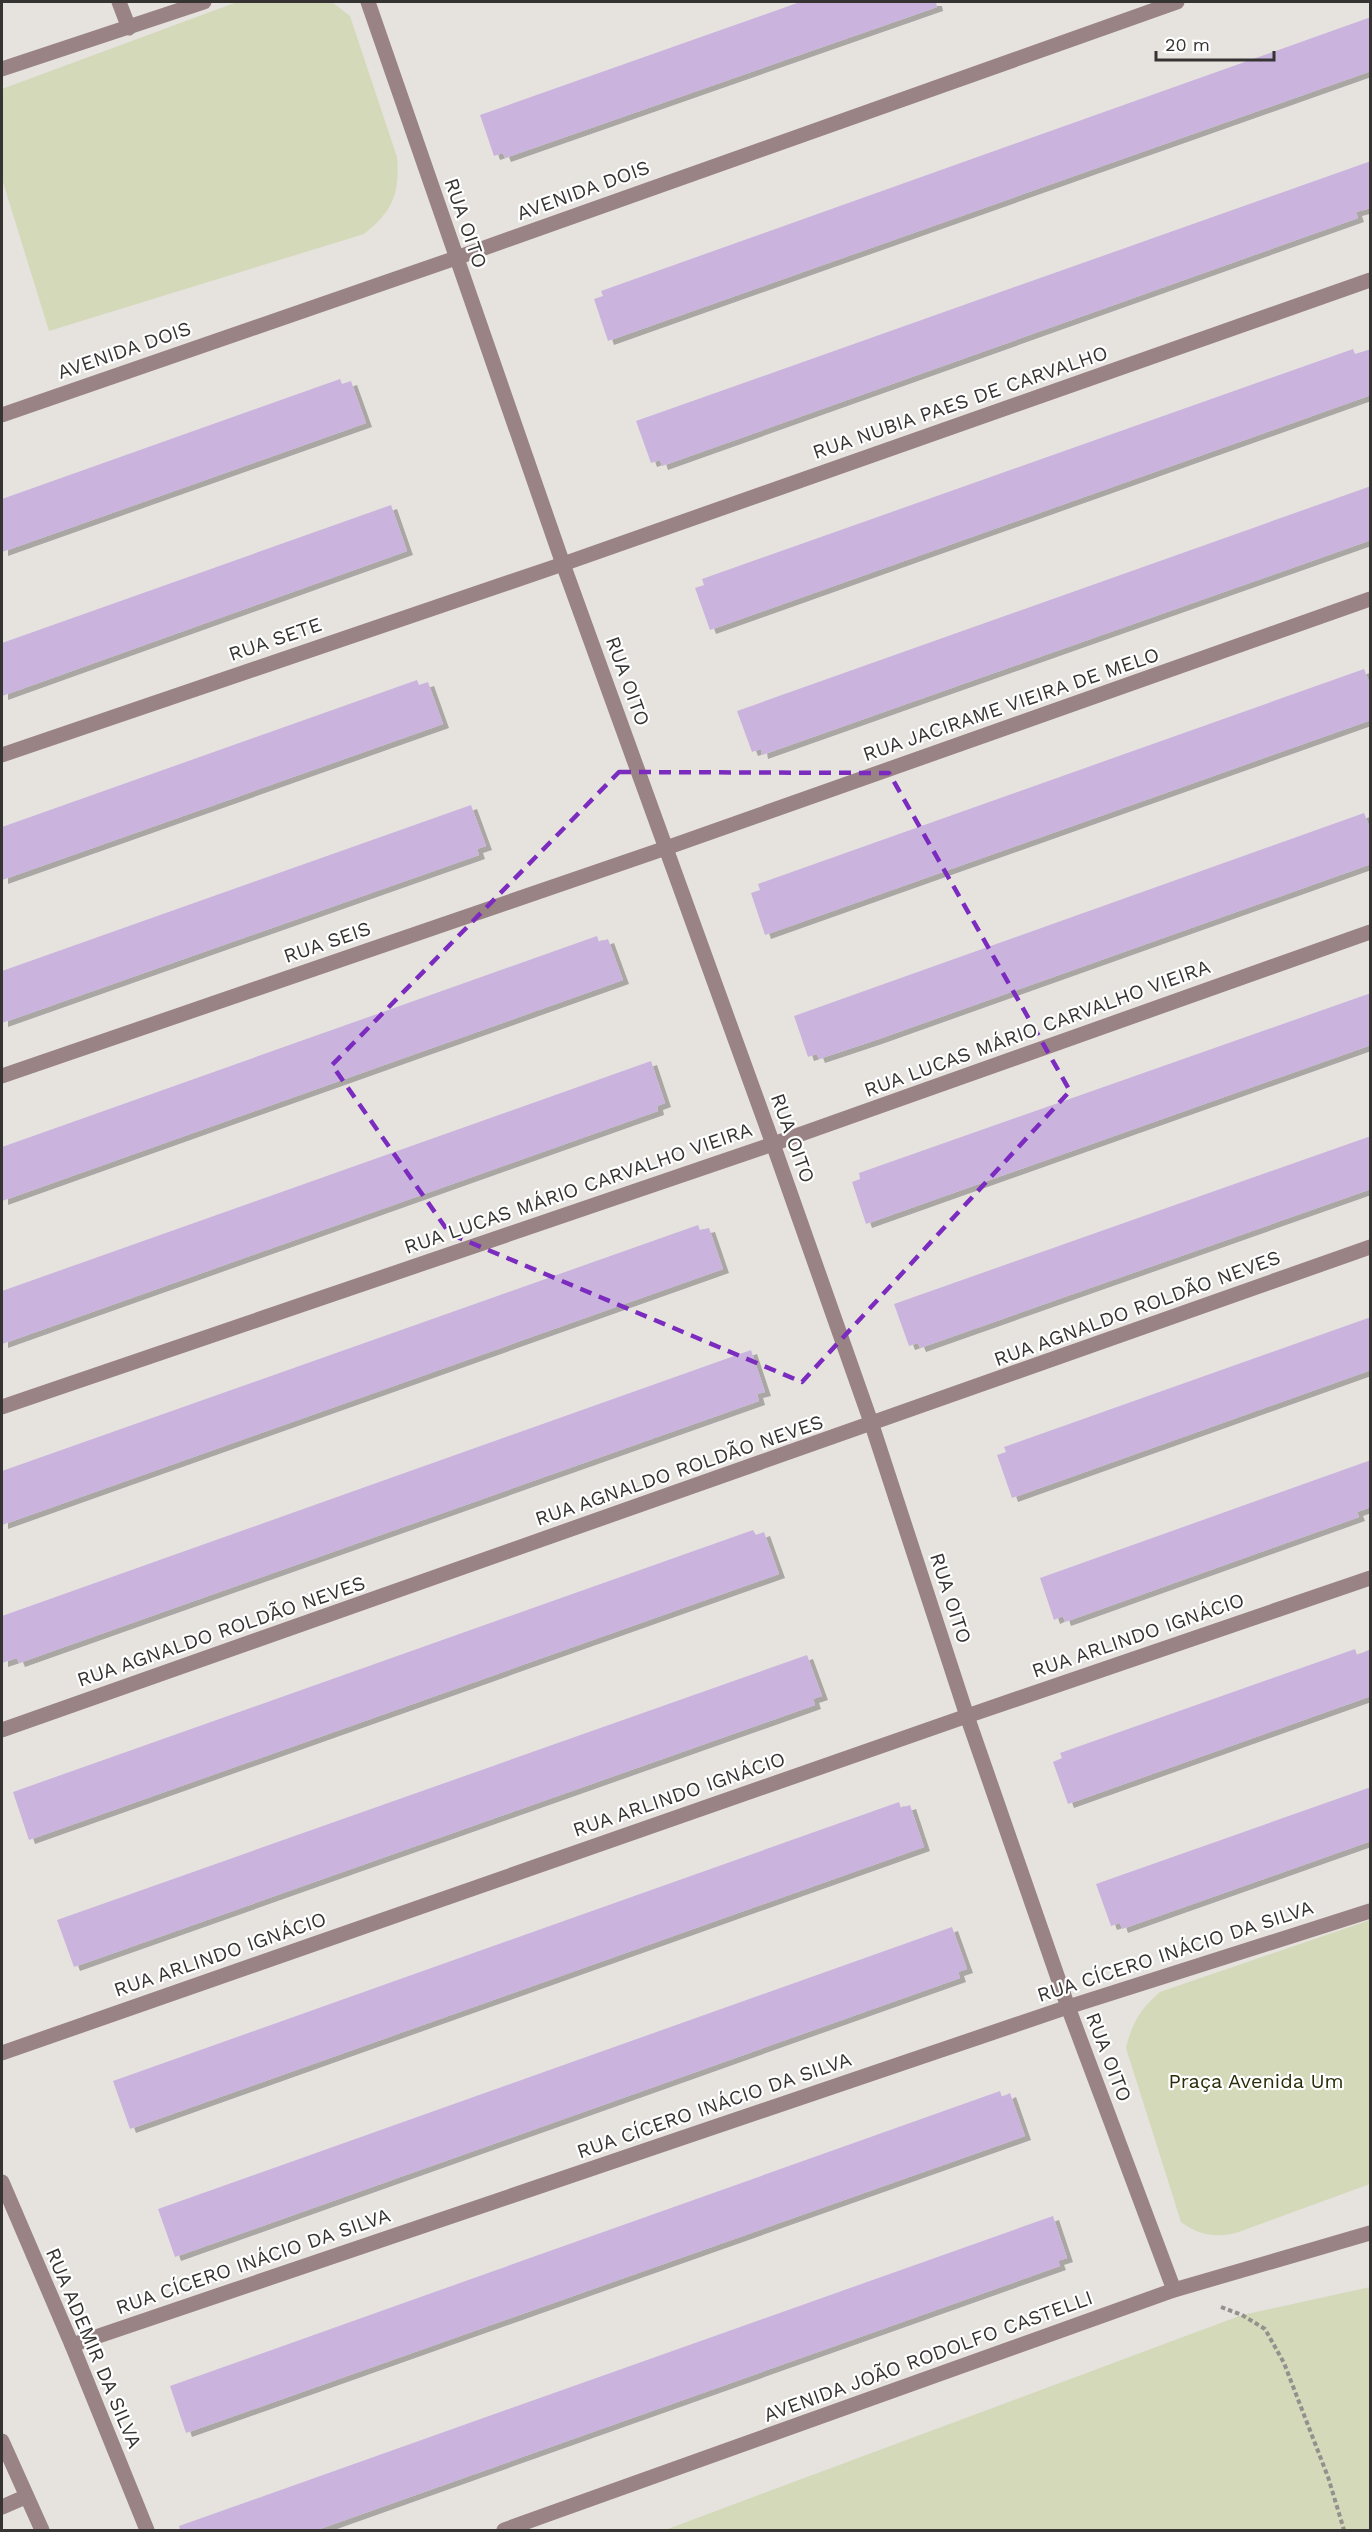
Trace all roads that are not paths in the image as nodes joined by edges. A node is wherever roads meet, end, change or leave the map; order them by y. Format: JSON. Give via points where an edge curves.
{"nodes":[{"id":1,"x":119,"y":2,"type":"edge"},
{"id":2,"x":204,"y":2,"type":"edge"},
{"id":3,"x":368,"y":2,"type":"edge"},
{"id":4,"x":1177,"y":2,"type":"edge"},
{"id":5,"x":129,"y":28,"type":"junction"},
{"id":6,"x":2,"y":69,"type":"edge"},
{"id":7,"x":456,"y":258,"type":"junction"},
{"id":8,"x":1371,"y":280,"type":"edge"},
{"id":9,"x":2,"y":415,"type":"edge"},
{"id":10,"x":563,"y":564,"type":"junction"},
{"id":11,"x":1371,"y":599,"type":"edge"},
{"id":12,"x":2,"y":755,"type":"edge"},
{"id":13,"x":666,"y":848,"type":"junction"},
{"id":14,"x":1371,"y":932,"type":"edge"},
{"id":15,"x":2,"y":1076,"type":"edge"},
{"id":16,"x":773,"y":1144,"type":"junction"},
{"id":17,"x":1371,"y":1247,"type":"edge"},
{"id":18,"x":2,"y":1407,"type":"edge"},
{"id":19,"x":872,"y":1425,"type":"junction"},
{"id":20,"x":1371,"y":1578,"type":"edge"},
{"id":21,"x":967,"y":1716,"type":"junction"},
{"id":22,"x":2,"y":1730,"type":"edge"},
{"id":23,"x":1371,"y":1911,"type":"edge"},
{"id":24,"x":1068,"y":2007,"type":"junction"},
{"id":25,"x":2,"y":2053,"type":"edge"},
{"id":26,"x":2,"y":2182,"type":"edge"},
{"id":27,"x":1371,"y":2233,"type":"edge"},
{"id":28,"x":1174,"y":2290,"type":"junction"},
{"id":29,"x":72,"y":2345,"type":"junction"},
{"id":30,"x":2,"y":2441,"type":"edge"},
{"id":31,"x":25,"y":2497,"type":"junction"},
{"id":32,"x":2,"y":2507,"type":"edge"},
{"id":33,"x":42,"y":2530,"type":"edge"},
{"id":34,"x":147,"y":2530,"type":"edge"},
{"id":35,"x":504,"y":2530,"type":"edge"}],
"edges":[{"from":1,"to":5,"type":"street"},
{"from":2,"to":5,"type":"street"},
{"from":3,"to":7,"type":"street","name":"RUA OITO"},
{"from":4,"to":7,"type":"street","name":"AVENIDA DOIS"},
{"from":5,"to":6,"type":"street"},
{"from":7,"to":9,"type":"street","name":"AVENIDA DOIS"},
{"from":7,"to":10,"type":"street","name":"RUA OITO"},
{"from":8,"to":10,"type":"street","name":"RUA NUBIA PAES DE CARVALHO"},
{"from":10,"to":12,"type":"street","name":"RUA SETE"},
{"from":10,"to":13,"type":"street","name":"RUA OITO"},
{"from":11,"to":13,"type":"street","name":"RUA JACIRAME VIEIRA DE MELO"},
{"from":13,"to":15,"type":"street","name":"RUA SEIS"},
{"from":13,"to":16,"type":"street","name":"RUA OITO"},
{"from":14,"to":16,"type":"street","name":"RUA LUCAS MÁRIO CARVALHO VIEIRA"},
{"from":16,"to":18,"type":"street","name":"RUA LUCAS MÁRIO CARVALHO VIEIRA"},
{"from":16,"to":19,"type":"street","name":"RUA OITO"},
{"from":17,"to":19,"type":"street","name":"RUA AGNALDO ROLDÃO NEVES"},
{"from":19,"to":21,"type":"street","name":"RUA OITO"},
{"from":19,"to":22,"type":"street","name":"RUA AGNALDO ROLDÃO NEVES"},
{"from":20,"to":21,"type":"street","name":"RUA ARLINDO IGNÁCIO"},
{"from":21,"to":24,"type":"street","name":"RUA OITO"},
{"from":21,"to":25,"type":"street","name":"RUA ARLINDO IGNÁCIO"},
{"from":23,"to":24,"type":"street","name":"RUA CÍCERO INÁCIO DA SILVA"},
{"from":24,"to":28,"type":"street","name":"RUA OITO"},
{"from":24,"to":29,"type":"street","name":"RUA CÍCERO INÁCIO DA SILVA"},
{"from":26,"to":29,"type":"street","name":"RUA ADEMIR DA SILVA"},
{"from":27,"to":28,"type":"street","name":"AVENIDA JOÃO RODOLFO CASTELLI"},
{"from":28,"to":35,"type":"street","name":"AVENIDA JOÃO RODOLFO CASTELLI"},
{"from":29,"to":34,"type":"street","name":"RUA ADEMIR DA SILVA"},
{"from":30,"to":31,"type":"street"},
{"from":31,"to":32,"type":"street"},
{"from":31,"to":33,"type":"street"}]}
